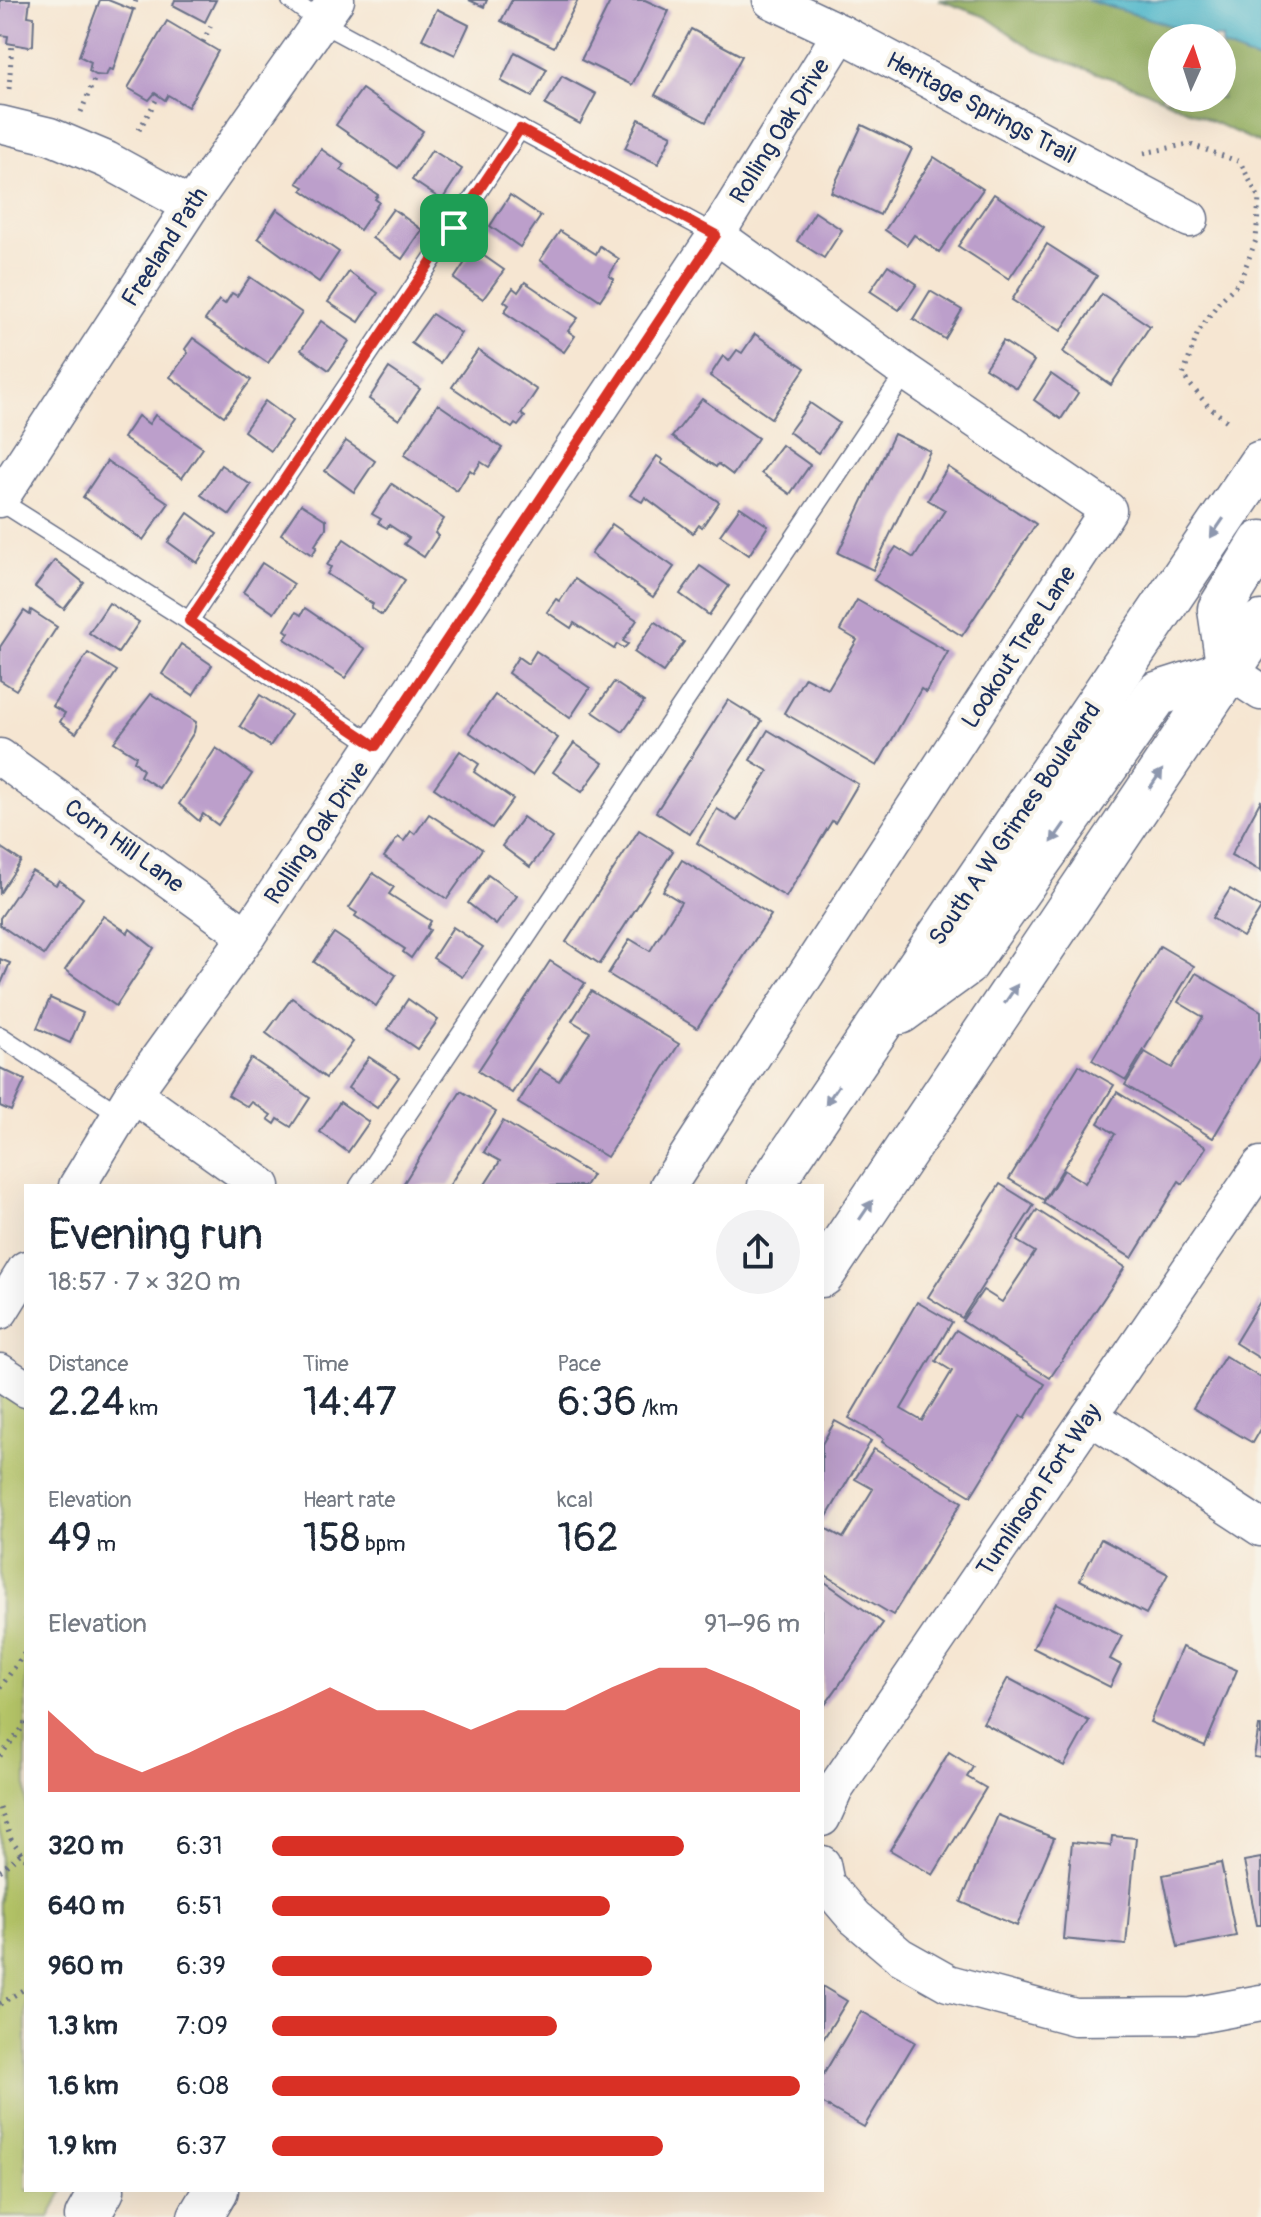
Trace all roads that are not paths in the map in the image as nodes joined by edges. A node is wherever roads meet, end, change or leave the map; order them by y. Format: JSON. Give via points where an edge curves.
{"nodes":[{"id":1,"x":291,"y":0,"type":"edge"},
{"id":2,"x":771,"y":0,"type":"edge"},
{"id":3,"x":328,"y":11,"type":"edge"},
{"id":4,"x":841,"y":33,"type":"junction"},
{"id":5,"x":4,"y":107,"type":"edge"},
{"id":6,"x":520,"y":129,"type":"junction"},
{"id":7,"x":191,"y":206,"type":"junction"},
{"id":8,"x":1190,"y":219,"type":"dead end"},
{"id":9,"x":716,"y":235,"type":"junction"},
{"id":10,"x":906,"y":372,"type":"junction"},
{"id":11,"x":1261,"y":463,"type":"edge"},
{"id":12,"x":0,"y":500,"type":"edge"},
{"id":13,"x":1261,"y":543,"type":"edge"},
{"id":14,"x":189,"y":621,"type":"junction"},
{"id":15,"x":1261,"y":623,"type":"edge"},
{"id":16,"x":1245,"y":681,"type":"edge"},
{"id":17,"x":376,"y":746,"type":"junction"},
{"id":18,"x":0,"y":757,"type":"edge"},
{"id":19,"x":247,"y":936,"type":"junction"},
{"id":20,"x":875,"y":1030,"type":"junction"},
{"id":21,"x":0,"y":1036,"type":"edge"},
{"id":22,"x":126,"y":1104,"type":"junction"},
{"id":23,"x":1261,"y":1165,"type":"edge"},
{"id":24,"x":78,"y":1184,"type":"edge"},
{"id":25,"x":259,"y":1184,"type":"edge"},
{"id":26,"x":360,"y":1184,"type":"edge"},
{"id":27,"x":669,"y":1184,"type":"edge"},
{"id":28,"x":771,"y":1184,"type":"edge"},
{"id":29,"x":24,"y":1272,"type":"edge"},
{"id":30,"x":824,"y":1272,"type":"edge"},
{"id":31,"x":0,"y":1311,"type":"edge"},
{"id":32,"x":24,"y":1326,"type":"edge"},
{"id":33,"x":0,"y":1372,"type":"edge"},
{"id":34,"x":24,"y":1388,"type":"edge"},
{"id":35,"x":1090,"y":1416,"type":"junction"},
{"id":36,"x":1261,"y":1528,"type":"edge"},
{"id":37,"x":824,"y":1814,"type":"edge"},
{"id":38,"x":824,"y":1874,"type":"edge"},
{"id":39,"x":1261,"y":2003,"type":"edge"},
{"id":40,"x":101,"y":2192,"type":"edge"},
{"id":41,"x":215,"y":2192,"type":"edge"},
{"id":42,"x":87,"y":2217,"type":"edge"},
{"id":43,"x":200,"y":2217,"type":"edge"}],
"edges":[{"from":1,"to":3,"type":"lane"},
{"from":2,"to":4,"type":"street","name":"Heritage Springs Trail"},
{"from":3,"to":6,"type":"lane"},
{"from":3,"to":7,"type":"street","name":"Freeland Path"},
{"from":4,"to":8,"type":"street","name":"Heritage Springs Trail"},
{"from":4,"to":9,"type":"street","name":"Rolling Oak Drive"},
{"from":5,"to":7,"type":"street","via":[[50,136]]},
{"from":6,"to":9,"type":"lane"},
{"from":6,"to":14,"type":"lane"},
{"from":7,"to":12,"type":"street","name":"Freeland Path"},
{"from":9,"to":10,"type":"street","name":"Lookout Tree Lane"},
{"from":9,"to":17,"type":"street","name":"Rolling Oak Drive"},
{"from":10,"to":26,"type":"lane"},
{"from":10,"to":27,"type":"street","name":"Lookout Tree Lane","via":[[1108,510]]},
{"from":11,"to":20,"type":"main road","name":"South A W Grimes Boulevard","one_way":true},
{"from":12,"to":14,"type":"lane"},
{"from":13,"to":16,"type":"main road","via":[[1220,609]]},
{"from":14,"to":17,"type":"lane"},
{"from":15,"to":16,"type":"main road"},
{"from":16,"to":20,"type":"main road","one_way":true,"via":[[1157,694],[966,964]]},
{"from":30,"to":16,"type":"main road","one_way":true},
{"from":17,"to":19,"type":"street","name":"Rolling Oak Drive"},
{"from":18,"to":19,"type":"street","name":"Corn Hill Lane"},
{"from":19,"to":22,"type":"street","name":"Rolling Oak Drive"},
{"from":20,"to":28,"type":"main road","name":"South A W Grimes Boulevard","one_way":true},
{"from":21,"to":22,"type":"lane"},
{"from":22,"to":24,"type":"street","name":"Rolling Oak Drive"},
{"from":22,"to":25,"type":"street"},
{"from":23,"to":35,"type":"street","name":"Tumlinson Fort Way"},
{"from":29,"to":31,"type":"street"},
{"from":31,"to":32,"type":"street"},
{"from":33,"to":34,"type":"street"},
{"from":35,"to":36,"type":"street"},
{"from":35,"to":37,"type":"street","name":"Tumlinson Fort Way","via":[[835,1789]]},
{"from":38,"to":39,"type":"street","via":[[826,1884],[854,1917],[900,1956],[948,1983],[1075,2017],[1192,2016]]},
{"from":40,"to":42,"type":"main road"},
{"from":41,"to":43,"type":"main road"}]}
